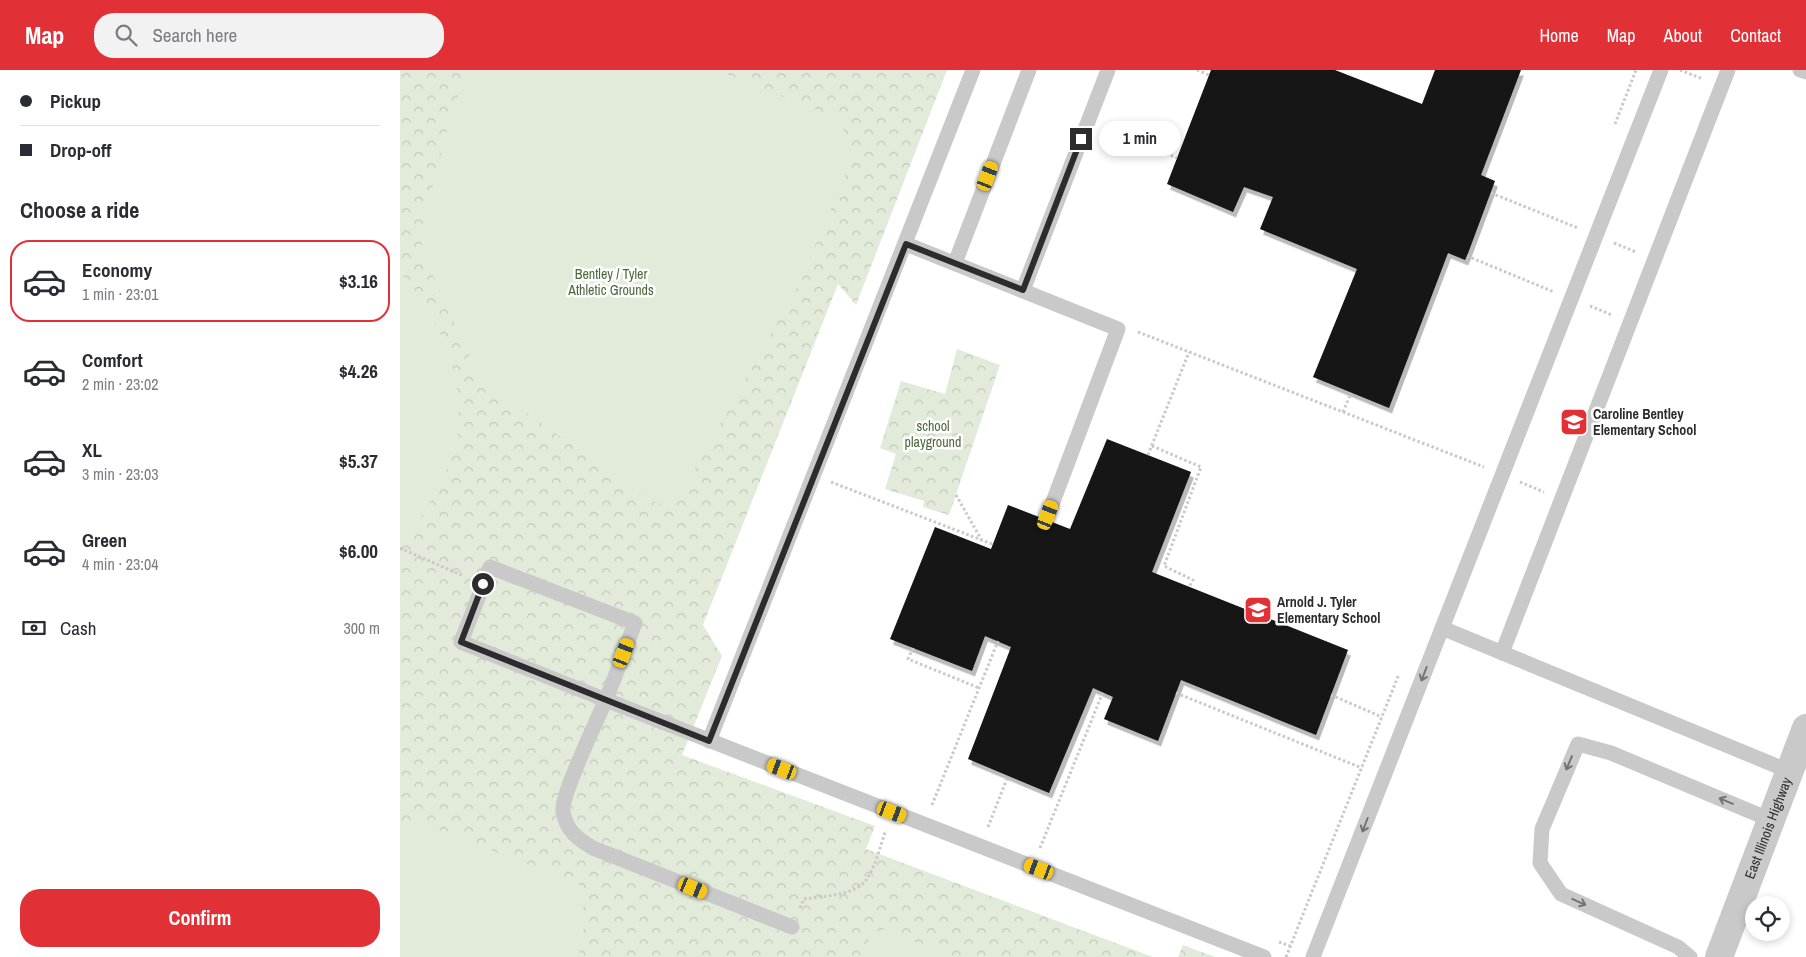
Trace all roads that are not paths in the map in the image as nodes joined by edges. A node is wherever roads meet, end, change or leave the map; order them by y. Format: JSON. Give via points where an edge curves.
{"nodes":[{"id":1,"x":973,"y":70,"type":"edge"},
{"id":2,"x":1029,"y":70,"type":"edge"},
{"id":3,"x":1108,"y":70,"type":"edge"},
{"id":4,"x":1661,"y":70,"type":"edge"},
{"id":5,"x":1728,"y":70,"type":"edge"},
{"id":6,"x":1800,"y":70,"type":"edge"},
{"id":7,"x":1806,"y":72,"type":"edge"},
{"id":8,"x":906,"y":244,"type":"junction"},
{"id":9,"x":955,"y":263,"type":"junction"},
{"id":10,"x":1023,"y":290,"type":"junction"},
{"id":11,"x":1048,"y":515,"type":"dead end"},
{"id":12,"x":1442,"y":628,"type":"junction"},
{"id":13,"x":1502,"y":653,"type":"junction"},
{"id":14,"x":606,"y":700,"type":"junction"},
{"id":15,"x":1806,"y":728,"type":"edge"},
{"id":16,"x":709,"y":741,"type":"junction"},
{"id":17,"x":1789,"y":771,"type":"junction"},
{"id":18,"x":1770,"y":820,"type":"junction"},
{"id":19,"x":792,"y":927,"type":"road end"},
{"id":20,"x":1264,"y":957,"type":"edge"},
{"id":21,"x":1313,"y":957,"type":"edge"},
{"id":22,"x":1690,"y":957,"type":"edge"},
{"id":23,"x":1719,"y":957,"type":"edge"}],
"edges":[{"from":1,"to":8,"type":"lane"},
{"from":2,"to":9,"type":"lane"},
{"from":3,"to":10,"type":"lane"},
{"from":4,"to":12,"type":"lane"},
{"from":5,"to":13,"type":"lane"},
{"from":6,"to":7,"type":"lane"},
{"from":8,"to":9,"type":"lane"},
{"from":8,"to":16,"type":"lane"},
{"from":9,"to":10,"type":"lane"},
{"from":10,"to":11,"type":"lane","via":[[1118,329]]},
{"from":12,"to":13,"type":"lane"},
{"from":12,"to":21,"type":"lane","one_way":true},
{"from":13,"to":17,"type":"lane"},
{"from":14,"to":14,"type":"lane","via":[[461,642],[490,567],[635,623]]},
{"from":14,"to":16,"type":"lane"},
{"from":14,"to":19,"type":"lane","via":[[563,810],[574,836],[593,848]]},
{"from":15,"to":17,"type":"street","name":"East Illinois Highway"},
{"from":16,"to":20,"type":"lane"},
{"from":17,"to":18,"type":"street","name":"East Illinois Highway"},
{"from":18,"to":22,"type":"lane","one_way":true,"via":[[1610,753],[1578,744],[1542,829],[1540,863],[1561,894],[1678,947]]},
{"from":18,"to":23,"type":"street","name":"East Illinois Highway"}]}
